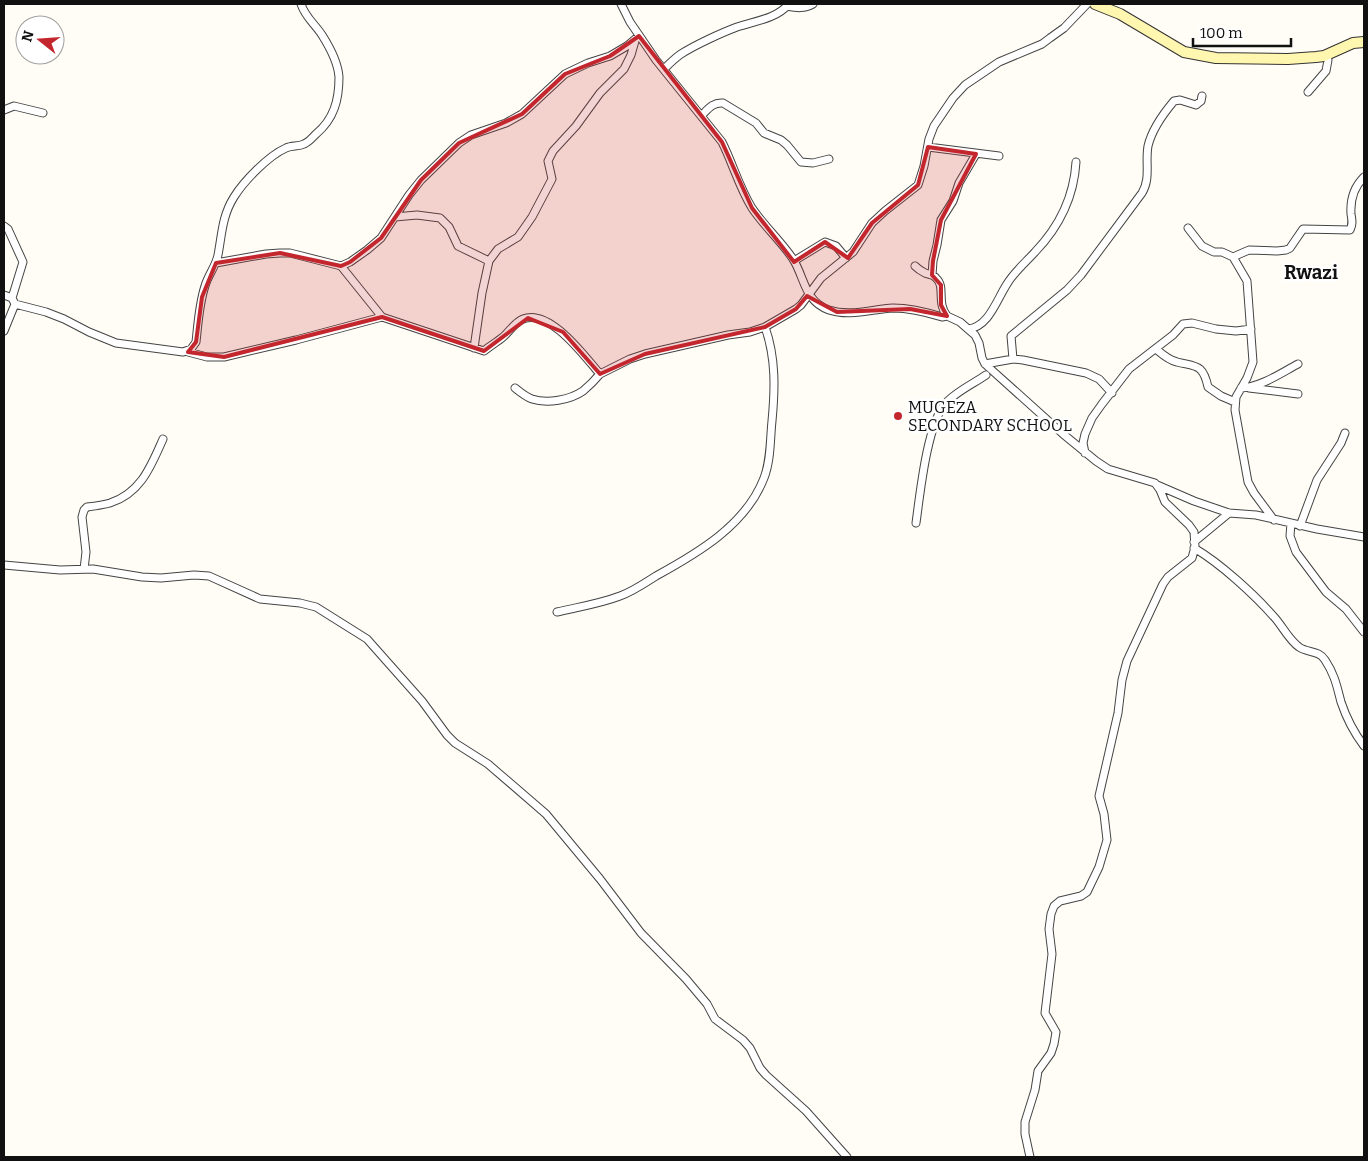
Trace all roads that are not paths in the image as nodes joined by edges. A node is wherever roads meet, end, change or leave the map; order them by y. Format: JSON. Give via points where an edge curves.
{"nodes":[{"id":1,"x":301,"y":4,"type":"edge"},
{"id":2,"x":621,"y":4,"type":"edge"},
{"id":3,"x":813,"y":4,"type":"edge"},
{"id":4,"x":1088,"y":4,"type":"edge"},
{"id":5,"x":1095,"y":4,"type":"edge"},
{"id":6,"x":788,"y":5,"type":"edge"},
{"id":7,"x":637,"y":38,"type":"junction"},
{"id":8,"x":1364,"y":42,"type":"edge"},
{"id":9,"x":1324,"y":56,"type":"junction"},
{"id":10,"x":664,"y":69,"type":"junction"},
{"id":11,"x":1308,"y":92,"type":"dead end"},
{"id":12,"x":1202,"y":96,"type":"dead end"},
{"id":13,"x":4,"y":110,"type":"edge"},
{"id":14,"x":43,"y":113,"type":"dead end"},
{"id":15,"x":702,"y":115,"type":"junction"},
{"id":16,"x":928,"y":147,"type":"junction"},
{"id":17,"x":976,"y":154,"type":"junction"},
{"id":18,"x":999,"y":156,"type":"dead end"},
{"id":19,"x":829,"y":159,"type":"dead end"},
{"id":20,"x":1076,"y":162,"type":"dead end"},
{"id":21,"x":1364,"y":177,"type":"edge"},
{"id":22,"x":395,"y":217,"type":"junction"},
{"id":23,"x":4,"y":226,"type":"edge"},
{"id":24,"x":1188,"y":228,"type":"dead end"},
{"id":25,"x":846,"y":258,"type":"junction"},
{"id":26,"x":1233,"y":258,"type":"junction"},
{"id":27,"x":489,"y":261,"type":"junction"},
{"id":28,"x":794,"y":261,"type":"junction"},
{"id":29,"x":216,"y":263,"type":"junction"},
{"id":30,"x":341,"y":266,"type":"junction"},
{"id":31,"x":915,"y":266,"type":"dead end"},
{"id":32,"x":932,"y":275,"type":"junction"},
{"id":33,"x":808,"y":294,"type":"junction"},
{"id":34,"x":4,"y":295,"type":"edge"},
{"id":35,"x":13,"y":301,"type":"junction"},
{"id":36,"x":947,"y":316,"type":"junction"},
{"id":37,"x":382,"y":317,"type":"junction"},
{"id":38,"x":764,"y":327,"type":"junction"},
{"id":39,"x":968,"y":329,"type":"junction"},
{"id":40,"x":1251,"y":329,"type":"junction"},
{"id":41,"x":4,"y":331,"type":"edge"},
{"id":42,"x":474,"y":348,"type":"junction"},
{"id":43,"x":1156,"y":349,"type":"junction"},
{"id":44,"x":188,"y":352,"type":"junction"},
{"id":45,"x":1013,"y":359,"type":"junction"},
{"id":46,"x":985,"y":364,"type":"junction"},
{"id":47,"x":1298,"y":364,"type":"dead end"},
{"id":48,"x":600,"y":374,"type":"junction"},
{"id":49,"x":986,"y":374,"type":"dead end"},
{"id":50,"x":515,"y":388,"type":"dead end"},
{"id":51,"x":1245,"y":388,"type":"junction"},
{"id":52,"x":1112,"y":393,"type":"junction"},
{"id":53,"x":1298,"y":394,"type":"dead end"},
{"id":54,"x":1235,"y":402,"type":"junction"},
{"id":55,"x":1345,"y":432,"type":"dead end"},
{"id":56,"x":163,"y":439,"type":"dead end"},
{"id":57,"x":1085,"y":453,"type":"junction"},
{"id":58,"x":1155,"y":483,"type":"junction"},
{"id":59,"x":1229,"y":513,"type":"junction"},
{"id":60,"x":1274,"y":520,"type":"junction"},
{"id":61,"x":916,"y":523,"type":"dead end"},
{"id":62,"x":1291,"y":523,"type":"junction"},
{"id":63,"x":1300,"y":526,"type":"junction"},
{"id":64,"x":1364,"y":537,"type":"edge"},
{"id":65,"x":1194,"y":545,"type":"junction"},
{"id":66,"x":4,"y":564,"type":"edge"},
{"id":67,"x":84,"y":569,"type":"junction"},
{"id":68,"x":557,"y":612,"type":"dead end"},
{"id":69,"x":1364,"y":632,"type":"edge"},
{"id":70,"x":1364,"y":746,"type":"edge"},
{"id":71,"x":848,"y":1157,"type":"edge"},
{"id":72,"x":1030,"y":1157,"type":"edge"}],
"edges":[{"from":1,"to":29,"type":"street","via":[[322,34],[337,68],[336,106],[320,132],[306,143],[277,153],[235,195],[223,220]]},
{"from":2,"to":7,"type":"street"},
{"from":3,"to":6,"type":"street","via":[[799,8]]},
{"from":4,"to":16,"type":"street","via":[[1042,44],[999,62],[965,84],[936,124]]},
{"from":5,"to":9,"type":"street","via":[[1193,54],[1216,58],[1288,60]]},
{"from":6,"to":10,"type":"street","via":[[759,22],[738,27],[681,54]]},
{"from":7,"to":10,"type":"street"},
{"from":7,"to":22,"type":"street","via":[[610,56],[588,62],[565,74],[522,114],[459,143],[421,180]]},
{"from":7,"to":27,"type":"street","via":[[624,70],[600,93],[553,151],[548,161],[552,179],[528,224],[518,237],[498,249]]},
{"from":8,"to":9,"type":"street","via":[[1353,43]]},
{"from":9,"to":11,"type":"street","via":[[1328,60],[1327,68]]},
{"from":10,"to":15,"type":"street"},
{"from":12,"to":45,"type":"street","via":[[1196,105],[1174,101],[1161,118],[1148,146],[1148,177],[1142,193],[1081,275],[1011,336]]},
{"from":13,"to":14,"type":"street","via":[[14,106]]},
{"from":15,"to":19,"type":"street","via":[[713,104],[723,103],[756,123],[764,134],[781,140],[801,162]]},
{"from":15,"to":28,"type":"street","via":[[722,142],[752,208]]},
{"from":16,"to":17,"type":"street"},
{"from":16,"to":25,"type":"street","via":[[918,185],[872,223]]},
{"from":17,"to":18,"type":"street"},
{"from":17,"to":32,"type":"street","via":[[941,220]]},
{"from":20,"to":39,"type":"street","via":[[1072,191],[1051,233],[1008,282],[986,318]]},
{"from":21,"to":26,"type":"street","via":[[1352,198],[1350,230],[1303,229],[1286,250],[1249,250]]},
{"from":22,"to":27,"type":"street","via":[[440,218],[458,246]]},
{"from":22,"to":30,"type":"street","via":[[381,238]]},
{"from":23,"to":35,"type":"street","via":[[8,228],[23,262]]},
{"from":24,"to":26,"type":"street","via":[[1202,246]]},
{"from":25,"to":28,"type":"street","via":[[836,246],[826,242]]},
{"from":25,"to":33,"type":"street","via":[[821,278]]},
{"from":26,"to":40,"type":"street","via":[[1247,281]]},
{"from":27,"to":42,"type":"street"},
{"from":28,"to":33,"type":"street"},
{"from":29,"to":30,"type":"street","via":[[290,253]]},
{"from":29,"to":44,"type":"street","via":[[202,297],[196,342]]},
{"from":30,"to":37,"type":"street"},
{"from":31,"to":32,"type":"street"},
{"from":32,"to":36,"type":"street","via":[[938,279],[942,310]]},
{"from":33,"to":36,"type":"street","via":[[818,304],[837,312],[910,308]]},
{"from":33,"to":38,"type":"street","via":[[796,309]]},
{"from":34,"to":35,"type":"street"},
{"from":35,"to":41,"type":"street"},
{"from":35,"to":44,"type":"street","via":[[64,318],[116,343]]},
{"from":36,"to":39,"type":"street"},
{"from":37,"to":42,"type":"street"},
{"from":37,"to":44,"type":"street","via":[[224,357]]},
{"from":38,"to":48,"type":"street","via":[[645,354]]},
{"from":38,"to":68,"type":"street","via":[[773,357],[773,407],[768,462],[764,479],[754,495],[729,528],[688,557],[621,596]]},
{"from":39,"to":46,"type":"street","via":[[979,343]]},
{"from":40,"to":43,"type":"street","via":[[1225,330],[1188,322]]},
{"from":40,"to":51,"type":"street","via":[[1254,362]]},
{"from":42,"to":48,"type":"street","via":[[484,351],[521,320],[536,318],[563,332]]},
{"from":43,"to":52,"type":"street","via":[[1129,369]]},
{"from":43,"to":54,"type":"street","via":[[1175,362],[1201,370],[1208,387]]},
{"from":45,"to":46,"type":"street"},
{"from":45,"to":52,"type":"street","via":[[1086,372],[1100,379]]},
{"from":46,"to":57,"type":"street"},
{"from":47,"to":51,"type":"street"},
{"from":48,"to":50,"type":"street","via":[[582,392],[556,400],[531,398]]},
{"from":49,"to":61,"type":"street","via":[[940,410],[922,477]]},
{"from":51,"to":53,"type":"street"},
{"from":51,"to":54,"type":"street"},
{"from":52,"to":57,"type":"street","via":[[1088,425],[1083,443]]},
{"from":54,"to":60,"type":"street","via":[[1248,482]]},
{"from":55,"to":63,"type":"street","via":[[1319,475]]},
{"from":56,"to":67,"type":"street","via":[[150,468],[132,492],[110,503],[84,510]]},
{"from":57,"to":58,"type":"street","via":[[1108,469]]},
{"from":58,"to":59,"type":"street"},
{"from":58,"to":65,"type":"street","via":[[1165,502],[1194,532]]},
{"from":59,"to":60,"type":"street"},
{"from":59,"to":65,"type":"street"},
{"from":60,"to":62,"type":"street"},
{"from":62,"to":63,"type":"street"},
{"from":62,"to":69,"type":"street","via":[[1290,536],[1296,552],[1326,592],[1350,613]]},
{"from":63,"to":64,"type":"street"},
{"from":65,"to":70,"type":"street","via":[[1251,594],[1297,646],[1317,653],[1325,660],[1338,684],[1344,708]]},
{"from":65,"to":72,"type":"street","via":[[1192,558],[1163,584],[1126,661],[1099,796],[1107,840],[1099,867],[1087,892],[1060,901],[1051,914],[1052,954],[1045,1013],[1056,1032],[1050,1054],[1038,1071],[1025,1122]]},
{"from":66,"to":67,"type":"street"},
{"from":67,"to":71,"type":"street","via":[[161,578],[209,576],[260,599],[316,607],[367,639],[455,743],[488,764],[546,814],[641,933],[707,1004],[715,1019],[743,1040],[766,1075],[806,1111]]}]}
